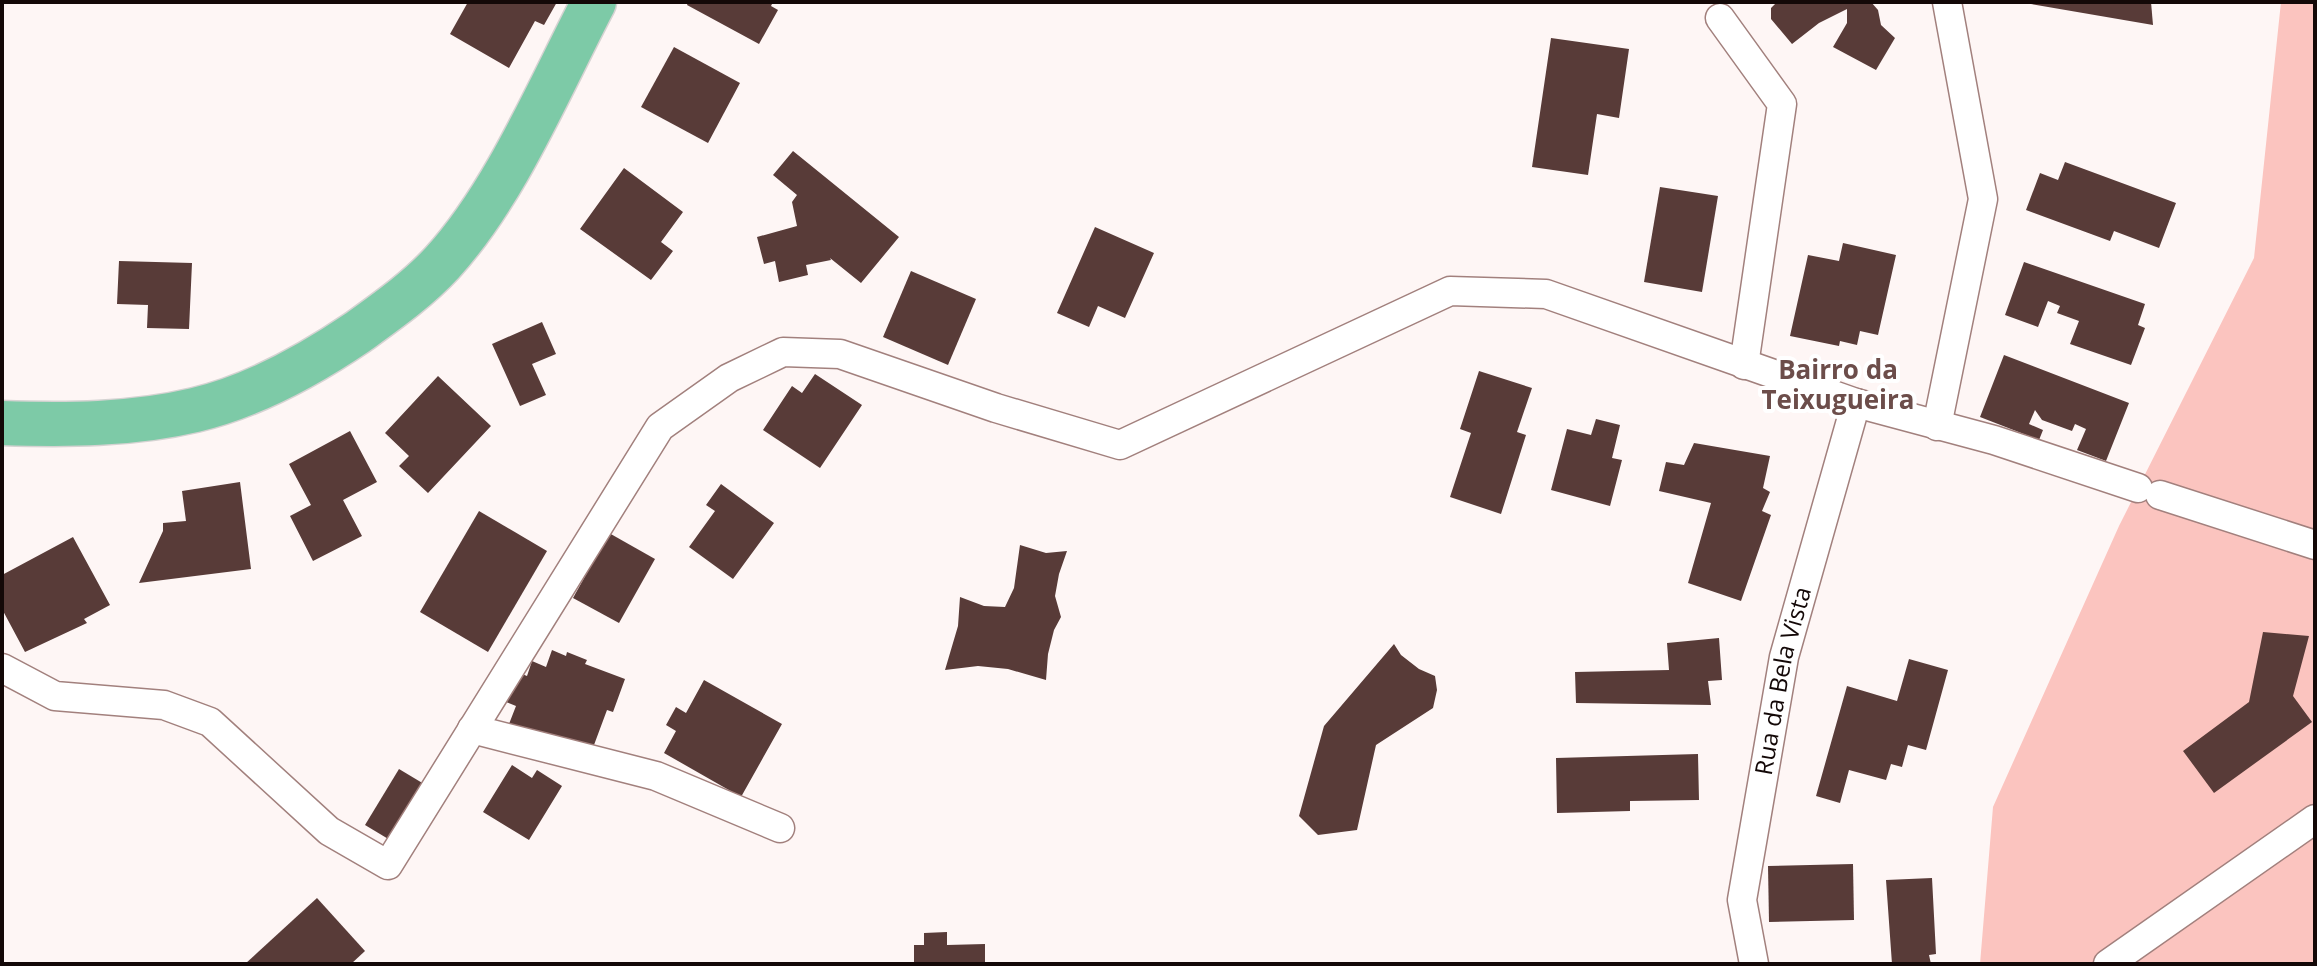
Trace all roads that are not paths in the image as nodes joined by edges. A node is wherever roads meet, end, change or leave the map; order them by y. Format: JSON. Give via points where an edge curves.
{"nodes":[{"id":1,"x":594,"y":2,"type":"edge"},
{"id":2,"x":1947,"y":2,"type":"edge"},
{"id":3,"x":1720,"y":18,"type":"dead end"},
{"id":4,"x":1744,"y":365,"type":"junction"},
{"id":5,"x":1856,"y":403,"type":"junction"},
{"id":6,"x":2,"y":423,"type":"edge"},
{"id":7,"x":1937,"y":426,"type":"junction"},
{"id":8,"x":2315,"y":545,"type":"edge"},
{"id":9,"x":2,"y":668,"type":"edge"},
{"id":10,"x":472,"y":729,"type":"junction"},
{"id":11,"x":2315,"y":819,"type":"edge"},
{"id":12,"x":780,"y":828,"type":"dead end"},
{"id":13,"x":1754,"y":964,"type":"edge"},
{"id":14,"x":2108,"y":964,"type":"edge"}],
"edges":[{"from":1,"to":6,"type":"main road","via":[[507,170],[442,263],[396,305],[317,359],[238,397],[195,410],[127,421]]},
{"from":2,"to":7,"type":"street","via":[[1983,199]]},
{"from":3,"to":4,"type":"street","via":[[1782,104]]},
{"from":4,"to":5,"type":"street"},
{"from":4,"to":10,"type":"street","via":[[1546,294],[1450,291],[1120,445],[840,354],[783,352],[729,378],[660,427]]},
{"from":5,"to":7,"type":"street"},
{"from":5,"to":13,"type":"street","name":"Rua da Bela Vista","via":[[1784,657],[1742,900]]},
{"from":7,"to":8,"type":"street"},
{"from":9,"to":10,"type":"street","via":[[55,696],[164,705],[210,722],[329,831],[388,865]]},
{"from":10,"to":12,"type":"street","via":[[656,776]]},
{"from":11,"to":14,"type":"street"}]}
